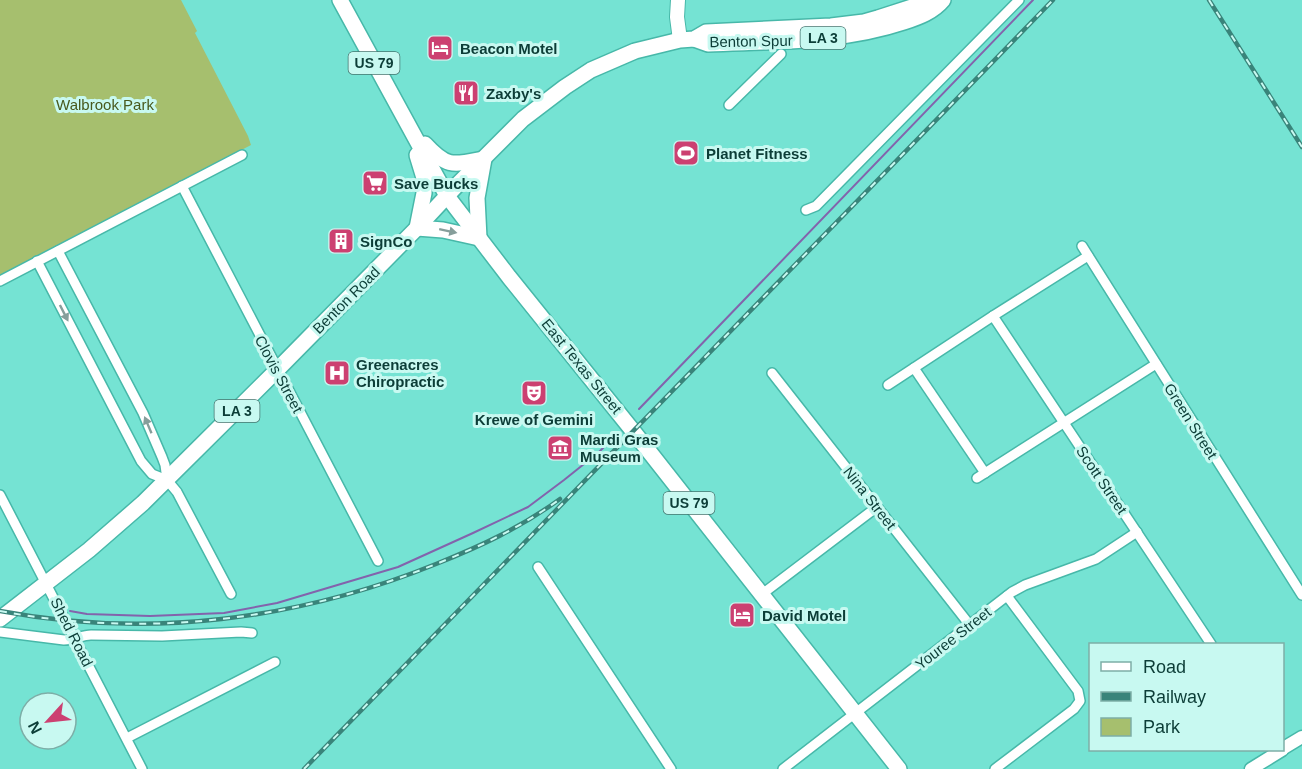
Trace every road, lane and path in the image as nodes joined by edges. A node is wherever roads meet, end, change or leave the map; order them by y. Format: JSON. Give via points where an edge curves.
{"nodes":[{"id":1,"x":340,"y":0,"type":"edge"},
{"id":2,"x":678,"y":0,"type":"edge"},
{"id":3,"x":928,"y":0,"type":"edge"},
{"id":4,"x":943,"y":0,"type":"edge"},
{"id":5,"x":1019,"y":0,"type":"edge"},
{"id":6,"x":687,"y":40,"type":"junction"},
{"id":7,"x":780,"y":54,"type":"dead end"},
{"id":8,"x":729,"y":105,"type":"dead end"},
{"id":9,"x":409,"y":126,"type":"junction"},
{"id":10,"x":242,"y":155,"type":"dead end"},
{"id":11,"x":484,"y":159,"type":"junction"},
{"id":12,"x":182,"y":186,"type":"junction"},
{"id":13,"x":447,"y":196,"type":"junction"},
{"id":14,"x":806,"y":210,"type":"dead end"},
{"id":15,"x":417,"y":228,"type":"junction"},
{"id":16,"x":479,"y":238,"type":"junction"},
{"id":17,"x":1082,"y":246,"type":"dead end"},
{"id":18,"x":58,"y":250,"type":"junction"},
{"id":19,"x":1088,"y":256,"type":"junction"},
{"id":20,"x":37,"y":261,"type":"junction"},
{"id":21,"x":0,"y":281,"type":"edge"},
{"id":22,"x":993,"y":316,"type":"junction"},
{"id":23,"x":1156,"y":364,"type":"junction"},
{"id":24,"x":914,"y":368,"type":"junction"},
{"id":25,"x":277,"y":370,"type":"junction"},
{"id":26,"x":771,"y":373,"type":"dead end"},
{"id":27,"x":888,"y":385,"type":"dead end"},
{"id":28,"x":1064,"y":423,"type":"junction"},
{"id":29,"x":167,"y":480,"type":"junction"},
{"id":30,"x":0,"y":495,"type":"edge"},
{"id":31,"x":877,"y":507,"type":"junction"},
{"id":32,"x":1137,"y":532,"type":"junction"},
{"id":33,"x":378,"y":561,"type":"dead end"},
{"id":34,"x":538,"y":567,"type":"dead end"},
{"id":35,"x":46,"y":583,"type":"junction"},
{"id":36,"x":231,"y":594,"type":"dead end"},
{"id":37,"x":761,"y":595,"type":"junction"},
{"id":38,"x":1302,"y":595,"type":"edge"},
{"id":39,"x":1007,"y":596,"type":"junction"},
{"id":40,"x":0,"y":619,"type":"edge"},
{"id":41,"x":969,"y":624,"type":"junction"},
{"id":42,"x":0,"y":632,"type":"edge"},
{"id":43,"x":252,"y":633,"type":"dead end"},
{"id":44,"x":75,"y":639,"type":"junction"},
{"id":45,"x":1210,"y":643,"type":"edge"},
{"id":46,"x":275,"y":662,"type":"dead end"},
{"id":47,"x":856,"y":714,"type":"junction"},
{"id":48,"x":126,"y":738,"type":"junction"},
{"id":49,"x":1300,"y":742,"type":"edge"},
{"id":50,"x":1284,"y":748,"type":"edge"},
{"id":51,"x":1279,"y":751,"type":"edge"},
{"id":52,"x":142,"y":769,"type":"edge"},
{"id":53,"x":671,"y":769,"type":"edge"},
{"id":54,"x":783,"y":769,"type":"edge"},
{"id":55,"x":898,"y":769,"type":"edge"},
{"id":56,"x":995,"y":769,"type":"edge"},
{"id":57,"x":1251,"y":769,"type":"edge"}],
"edges":[{"from":1,"to":9,"type":"main road","name":"East Texas Street","number":"US 79"},
{"from":2,"to":6,"type":"main road","via":[[677,17]]},
{"from":3,"to":6,"type":"main road","name":"Benton Spur","number":"LA 3","via":[[864,22],[706,32]]},
{"from":4,"to":6,"type":"main road","name":"Benton Spur","number":"LA 3","via":[[936,9],[916,18],[864,33],[708,44]]},
{"from":5,"to":14,"type":"street","via":[[816,206]]},
{"from":6,"to":11,"type":"main road","name":"Benton Road","number":"LA 3","via":[[635,51],[591,70],[523,119]]},
{"from":7,"to":8,"type":"street"},
{"from":9,"to":11,"type":"main road","via":[[445,162],[460,164]]},
{"from":9,"to":13,"type":"main road","name":"East Texas Street","number":"US 79"},
{"from":9,"to":15,"type":"main road","via":[[424,178]]},
{"from":10,"to":12,"type":"street"},
{"from":11,"to":13,"type":"main road","name":"Benton Road","number":"LA 3"},
{"from":11,"to":16,"type":"main road","via":[[477,198]]},
{"from":12,"to":18,"type":"street"},
{"from":12,"to":25,"type":"street","name":"Clovis Street"},
{"from":13,"to":15,"type":"main road","name":"Benton Road","number":"LA 3"},
{"from":13,"to":16,"type":"main road","name":"East Texas Street","number":"US 79"},
{"from":15,"to":16,"type":"main road","one_way":true},
{"from":15,"to":25,"type":"main road","name":"Benton Road","number":"LA 3"},
{"from":16,"to":37,"type":"main road","name":"East Texas Street","number":"US 79"},
{"from":17,"to":19,"type":"street","name":"Green Street"},
{"from":18,"to":20,"type":"street"},
{"from":29,"to":18,"type":"street","one_way":true,"via":[[165,465],[143,413]]},
{"from":19,"to":22,"type":"street"},
{"from":19,"to":23,"type":"street","name":"Green Street"},
{"from":20,"to":21,"type":"street"},
{"from":20,"to":29,"type":"street","one_way":true,"via":[[141,461],[152,474]]},
{"from":22,"to":24,"type":"street"},
{"from":22,"to":28,"type":"street","name":"Scott Street"},
{"from":23,"to":28,"type":"street"},
{"from":23,"to":38,"type":"street","name":"Green Street"},
{"from":24,"to":27,"type":"street"},
{"from":24,"to":28,"type":"street","via":[[981,476]]},
{"from":25,"to":29,"type":"main road","name":"Benton Road","number":"LA 3"},
{"from":25,"to":33,"type":"street","name":"Clovis Street"},
{"from":26,"to":31,"type":"street","name":"Nina Street"},
{"from":28,"to":32,"type":"street","name":"Scott Street"},
{"from":29,"to":35,"type":"main road","name":"Benton Road","number":"LA 3"},
{"from":29,"to":36,"type":"street","via":[[182,499]]},
{"from":30,"to":35,"type":"street","name":"Shed Road"},
{"from":31,"to":37,"type":"street"},
{"from":31,"to":41,"type":"street","name":"Nina Street"},
{"from":32,"to":39,"type":"street","name":"Youree Street","via":[[1096,559],[1025,585]]},
{"from":32,"to":45,"type":"street","name":"Scott Street"},
{"from":34,"to":53,"type":"street"},
{"from":35,"to":40,"type":"main road","name":"Benton Road","number":"LA 3"},
{"from":35,"to":44,"type":"street","name":"Shed Road"},
{"from":37,"to":47,"type":"main road","name":"East Texas Street","number":"US 79"},
{"from":39,"to":41,"type":"street","name":"Youree Street"},
{"from":39,"to":56,"type":"street","via":[[1078,691],[1080,701]]},
{"from":41,"to":47,"type":"street","name":"Youree Street"},
{"from":42,"to":44,"type":"street"},
{"from":43,"to":44,"type":"street","via":[[91,634]]},
{"from":44,"to":48,"type":"street","name":"Shed Road"},
{"from":46,"to":48,"type":"street"},
{"from":47,"to":54,"type":"street","name":"Youree Street"},
{"from":47,"to":55,"type":"main road","name":"East Texas Street","number":"US 79"},
{"from":48,"to":52,"type":"street","name":"Shed Road"},
{"from":49,"to":50,"type":"street"},
{"from":51,"to":57,"type":"street"}]}
